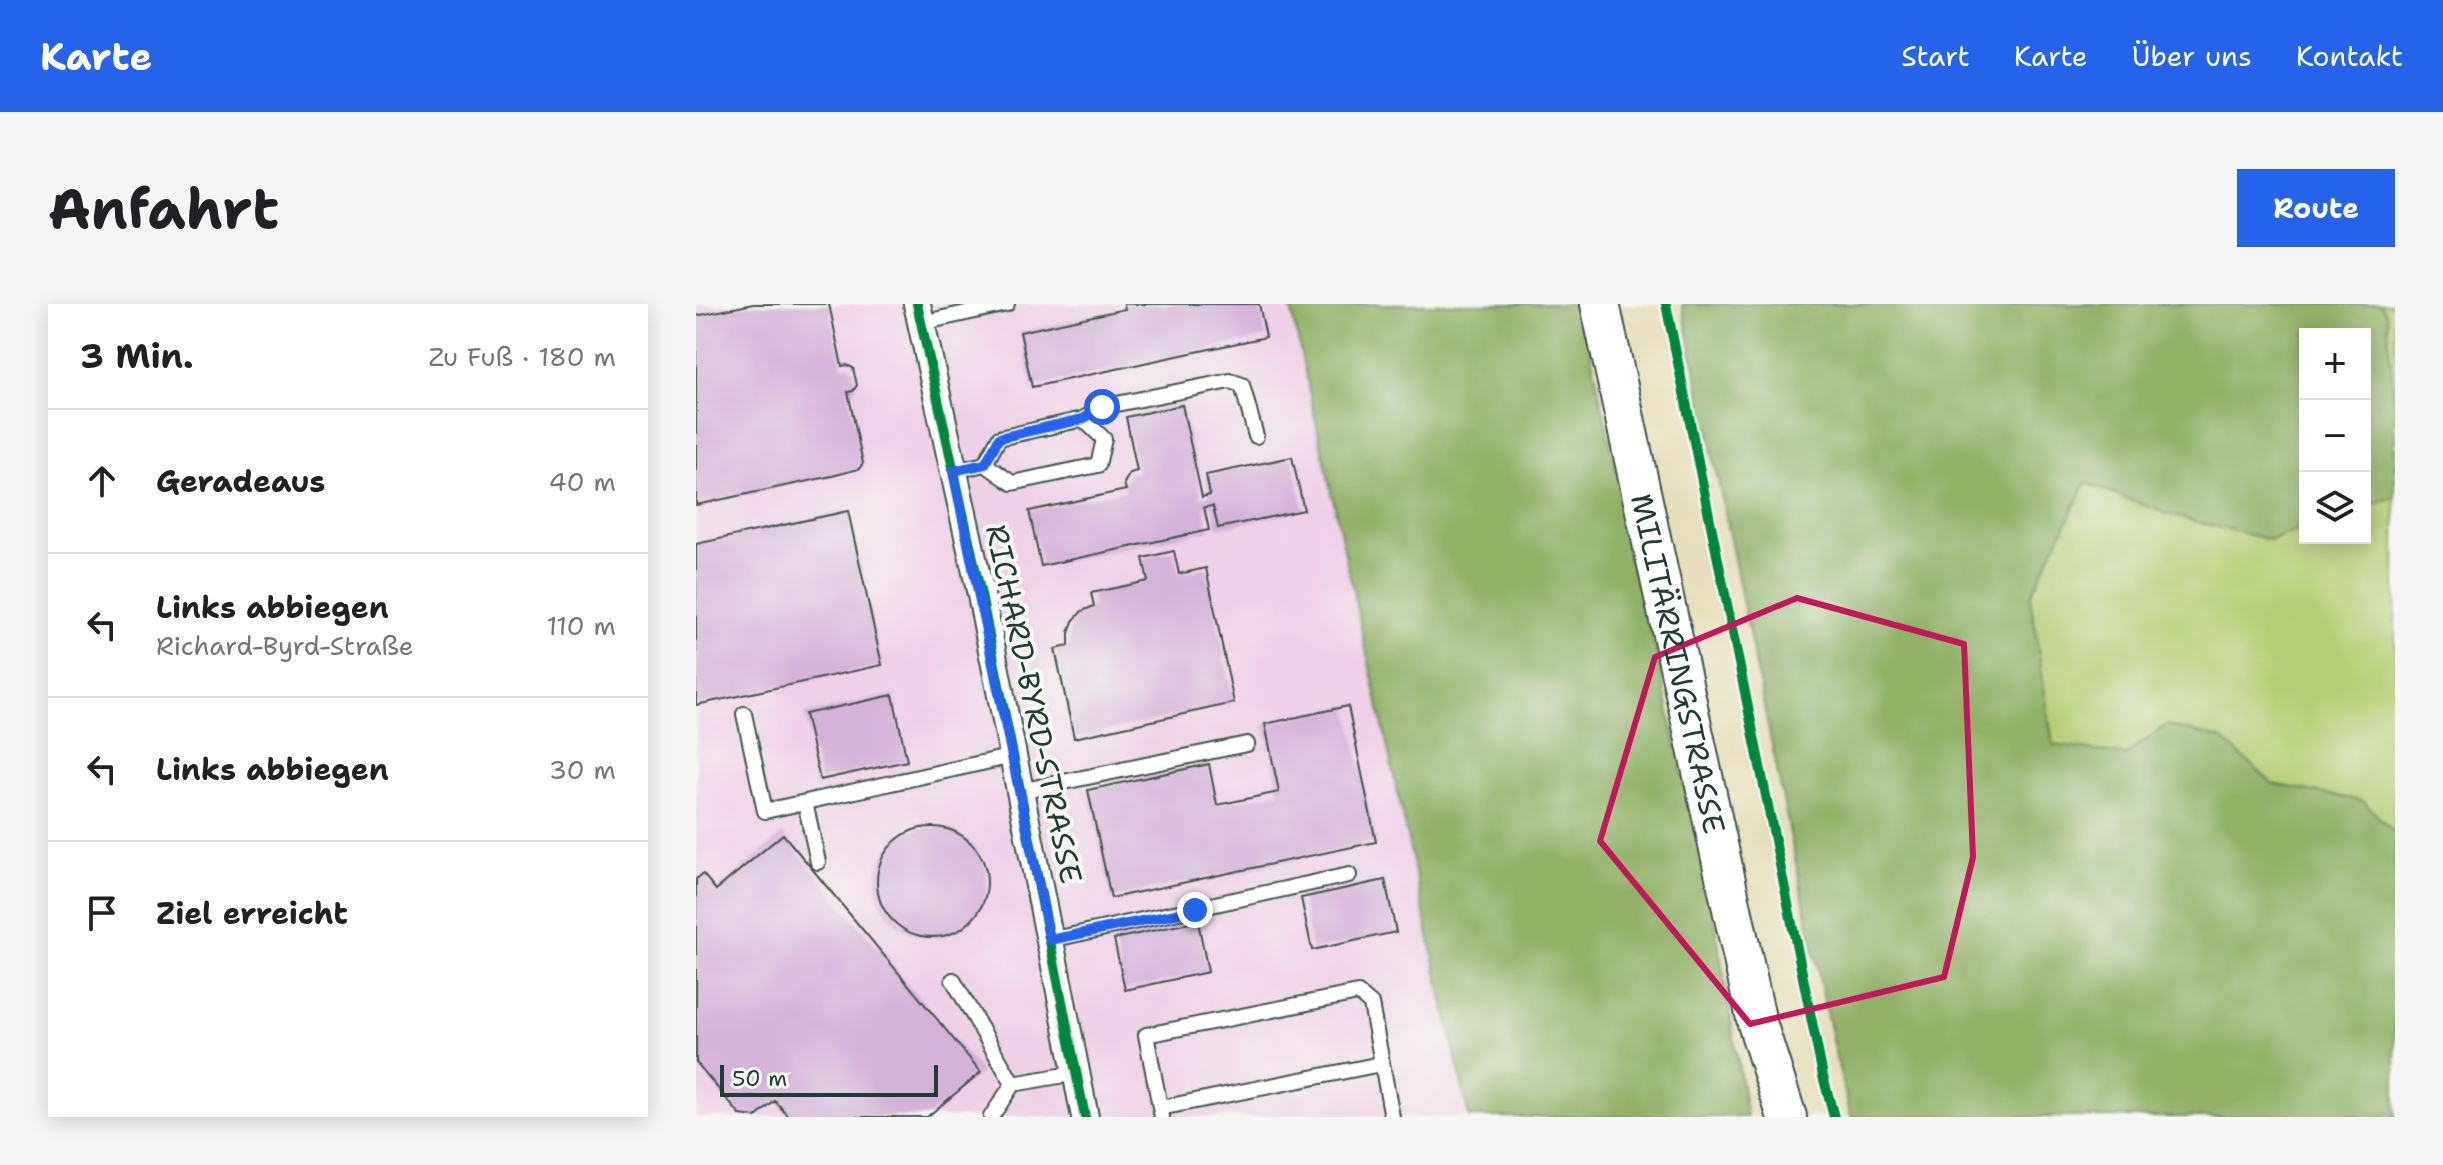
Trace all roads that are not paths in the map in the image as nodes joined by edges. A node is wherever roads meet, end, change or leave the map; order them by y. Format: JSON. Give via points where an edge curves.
{"nodes":[{"id":1,"x":1007,"y":304,"type":"edge"},
{"id":2,"x":1600,"y":304,"type":"edge"},
{"id":3,"x":919,"y":313,"type":"edge"},
{"id":4,"x":1083,"y":419,"type":"junction"},
{"id":5,"x":1256,"y":436,"type":"dead end"},
{"id":6,"x":985,"y":464,"type":"junction"},
{"id":7,"x":953,"y":471,"type":"junction"},
{"id":8,"x":744,"y":714,"type":"dead end"},
{"id":9,"x":1247,"y":744,"type":"dead end"},
{"id":10,"x":1013,"y":756,"type":"junction"},
{"id":11,"x":1020,"y":791,"type":"junction"},
{"id":12,"x":805,"y":802,"type":"junction"},
{"id":13,"x":818,"y":862,"type":"dead end"},
{"id":14,"x":1349,"y":875,"type":"dead end"},
{"id":15,"x":1050,"y":940,"type":"junction"},
{"id":16,"x":953,"y":980,"type":"dead end"},
{"id":17,"x":1757,"y":1023,"type":"junction"},
{"id":18,"x":1381,"y":1064,"type":"junction"},
{"id":19,"x":1076,"y":1073,"type":"junction"},
{"id":20,"x":1013,"y":1084,"type":"junction"},
{"id":21,"x":1161,"y":1112,"type":"edge"},
{"id":22,"x":991,"y":1117,"type":"edge"},
{"id":23,"x":1085,"y":1117,"type":"edge"},
{"id":24,"x":1392,"y":1117,"type":"edge"},
{"id":25,"x":1768,"y":1117,"type":"edge"},
{"id":26,"x":1787,"y":1117,"type":"edge"}],
"edges":[{"from":1,"to":3,"type":"lane"},
{"from":2,"to":17,"type":"main road","name":"MILITÄRRINGSTRASSE"},
{"from":3,"to":7,"type":"street","name":"RICHARD-BYRD-STRASSE"},
{"from":4,"to":5,"type":"lane","via":[[1102,407],[1230,381],[1242,385]]},
{"from":4,"to":6,"type":"lane","via":[[999,438]]},
{"from":4,"to":6,"type":"lane","via":[[1104,439],[1098,465],[1012,483]]},
{"from":6,"to":7,"type":"lane"},
{"from":7,"to":10,"type":"street","name":"RICHARD-BYRD-STRASSE"},
{"from":8,"to":12,"type":"lane","via":[[765,811]]},
{"from":9,"to":11,"type":"lane"},
{"from":10,"to":11,"type":"street","name":"RICHARD-BYRD-STRASSE"},
{"from":10,"to":12,"type":"lane"},
{"from":11,"to":15,"type":"street","name":"RICHARD-BYRD-STRASSE"},
{"from":12,"to":13,"type":"lane"},
{"from":14,"to":15,"type":"lane"},
{"from":15,"to":19,"type":"street","name":"RICHARD-BYRD-STRASSE"},
{"from":16,"to":20,"type":"lane"},
{"from":17,"to":25,"type":"main road","name":"MILITÄRRINGSTRASSE"},
{"from":17,"to":26,"type":"main road","name":"MILITÄRRINGSTRASSE"},
{"from":18,"to":21,"type":"lane"},
{"from":18,"to":21,"type":"lane","via":[[1371,1004],[1358,993],[1146,1035]]},
{"from":18,"to":24,"type":"lane"},
{"from":19,"to":20,"type":"lane"},
{"from":19,"to":23,"type":"street","name":"RICHARD-BYRD-STRASSE"},
{"from":20,"to":22,"type":"lane"}]}
